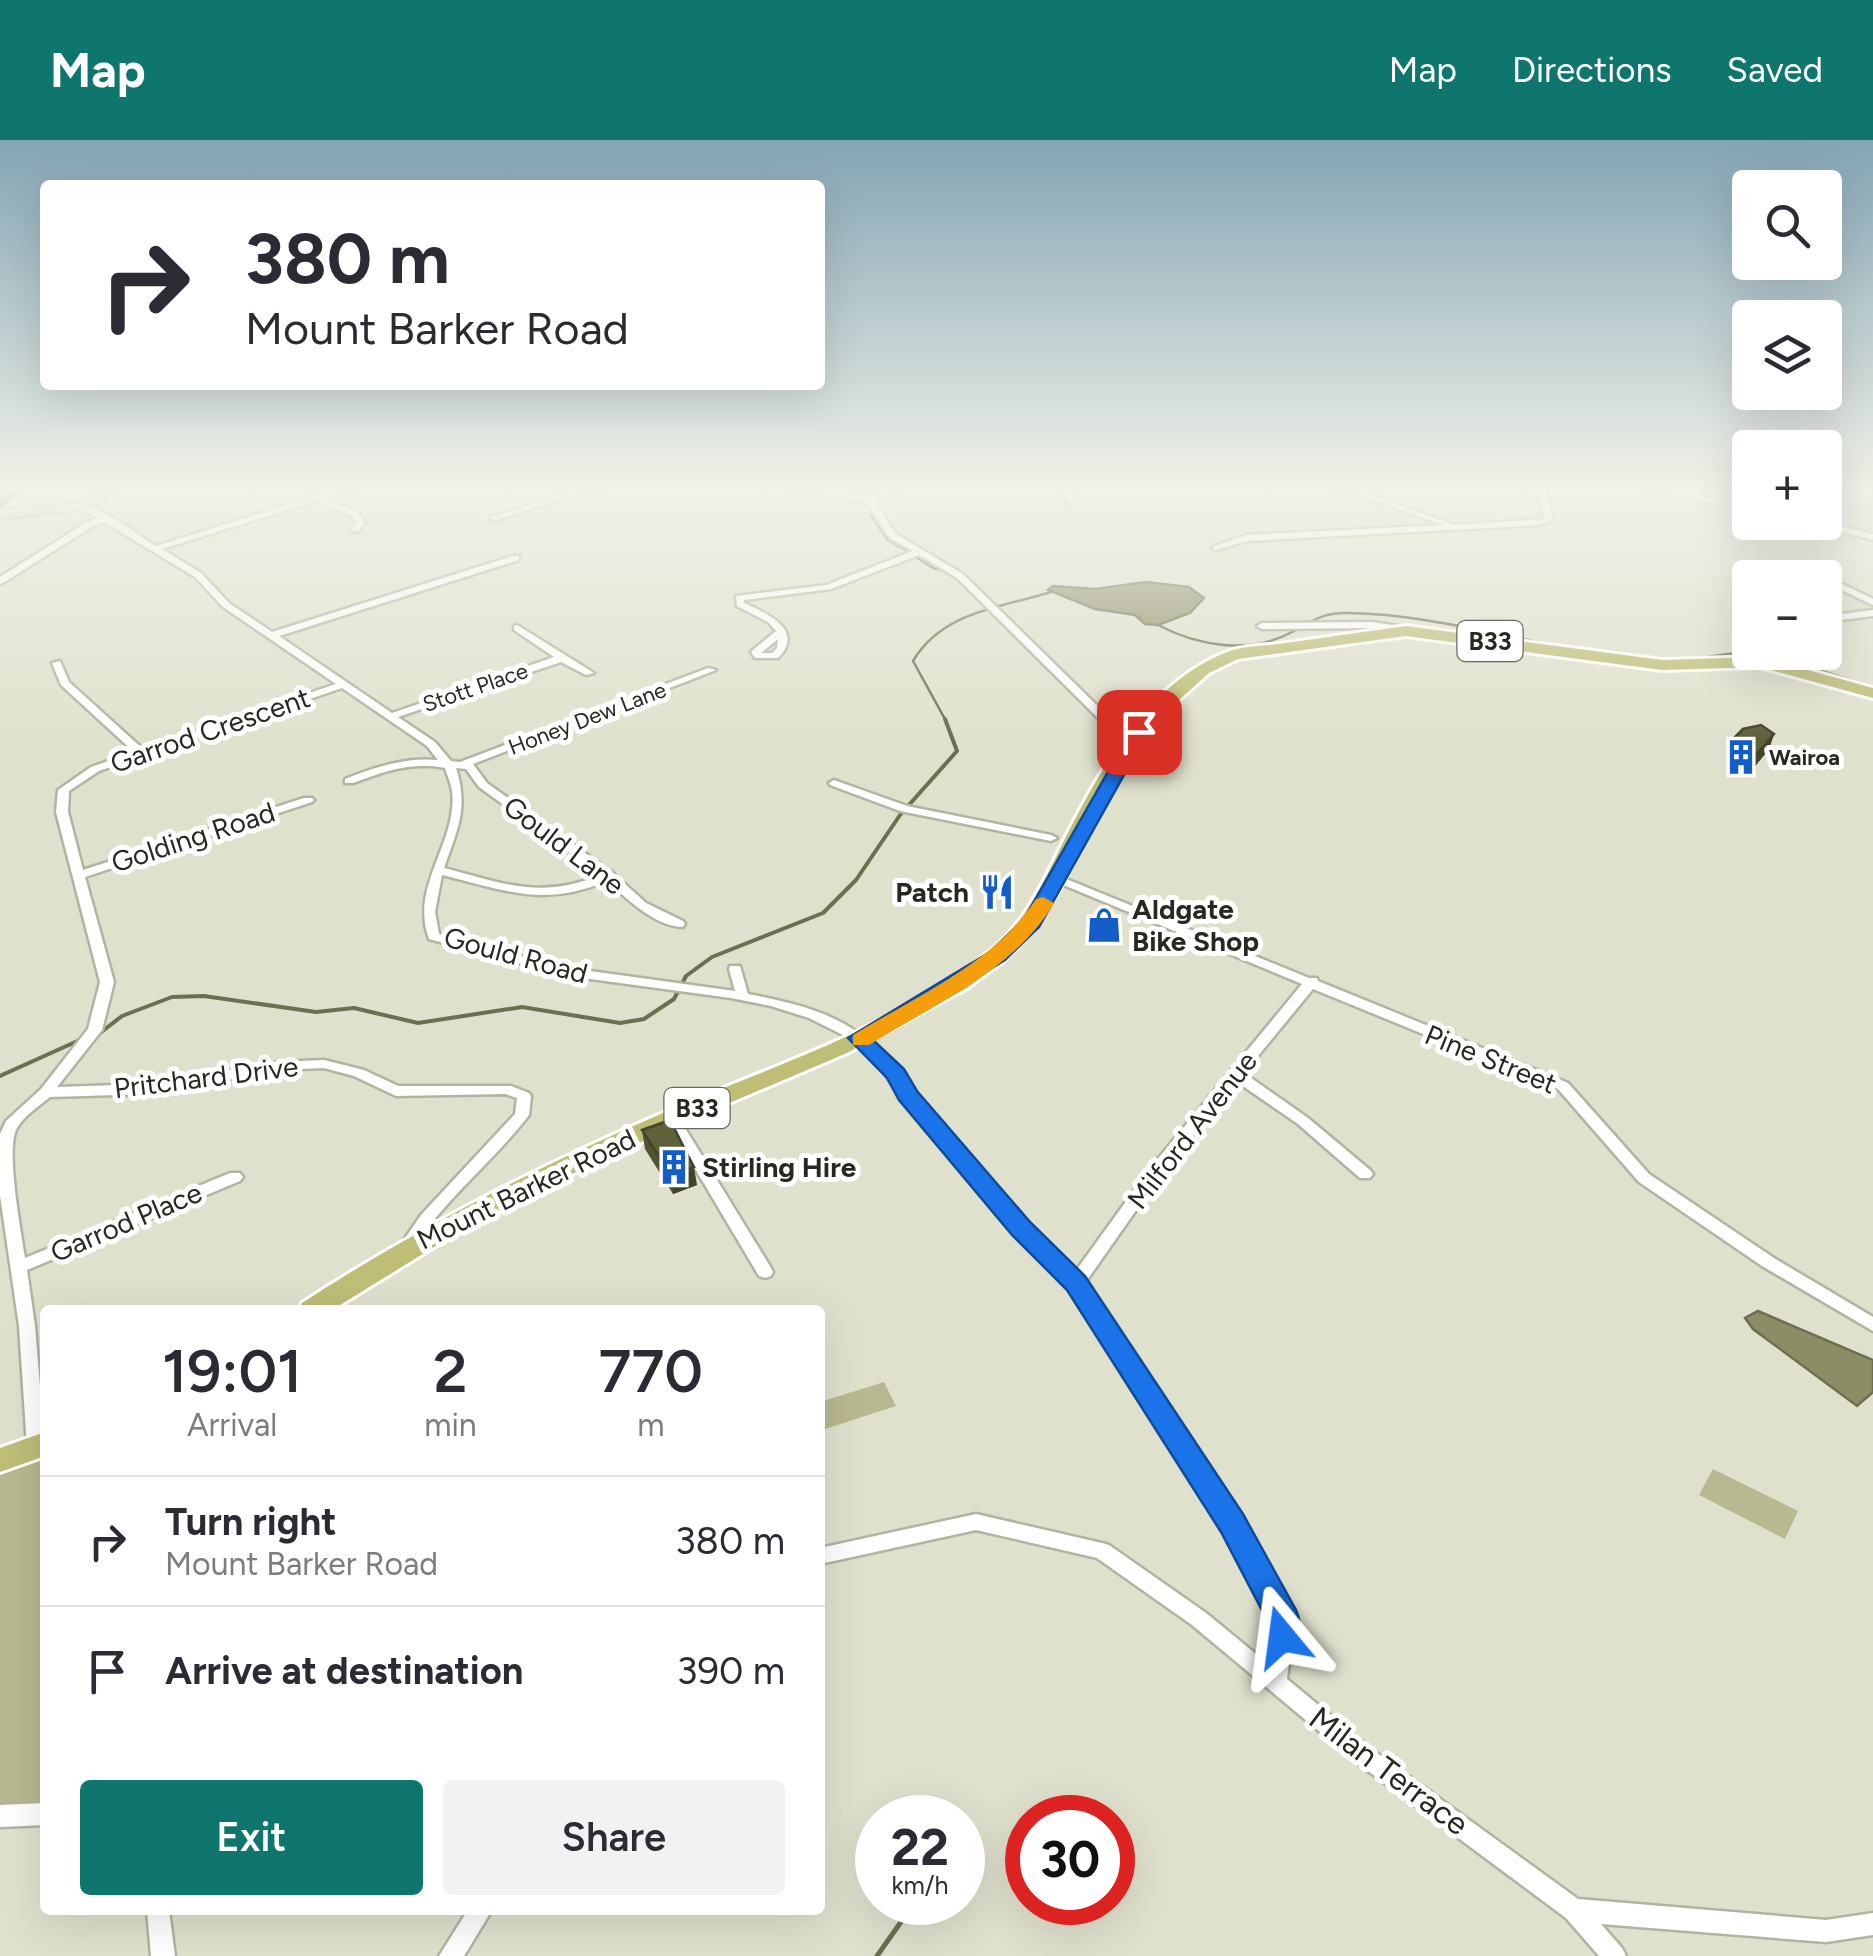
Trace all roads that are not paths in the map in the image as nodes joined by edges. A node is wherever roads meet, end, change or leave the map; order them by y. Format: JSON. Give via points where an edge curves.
{"nodes":[{"id":1,"x":189,"y":570,"type":"edge"},
{"id":2,"x":479,"y":570,"type":"edge"},
{"id":3,"x":873,"y":570,"type":"edge"},
{"id":4,"x":952,"y":570,"type":"edge"},
{"id":5,"x":1842,"y":587,"type":"edge"},
{"id":6,"x":1873,"y":602,"type":"edge"},
{"id":7,"x":1873,"y":612,"type":"edge"},
{"id":8,"x":1842,"y":617,"type":"edge"},
{"id":9,"x":1262,"y":626,"type":"dead end"},
{"id":10,"x":517,"y":628,"type":"dead end"},
{"id":11,"x":1406,"y":630,"type":"junction"},
{"id":12,"x":781,"y":632,"type":"dead end"},
{"id":13,"x":270,"y":636,"type":"junction"},
{"id":14,"x":562,"y":658,"type":"junction"},
{"id":15,"x":57,"y":663,"type":"dead end"},
{"id":16,"x":711,"y":670,"type":"dead end"},
{"id":17,"x":589,"y":673,"type":"dead end"},
{"id":18,"x":342,"y":685,"type":"junction"},
{"id":19,"x":1873,"y":692,"type":"edge"},
{"id":20,"x":389,"y":717,"type":"junction"},
{"id":21,"x":1134,"y":736,"type":"junction"},
{"id":22,"x":141,"y":753,"type":"junction"},
{"id":23,"x":457,"y":765,"type":"junction"},
{"id":24,"x":349,"y":781,"type":"dead end"},
{"id":25,"x":834,"y":783,"type":"dead end"},
{"id":26,"x":308,"y":800,"type":"dead end"},
{"id":27,"x":1050,"y":838,"type":"dead end"},
{"id":28,"x":440,"y":872,"type":"junction"},
{"id":29,"x":79,"y":875,"type":"junction"},
{"id":30,"x":609,"y":876,"type":"junction"},
{"id":31,"x":1055,"y":879,"type":"junction"},
{"id":32,"x":680,"y":924,"type":"dead end"},
{"id":33,"x":735,"y":969,"type":"dead end"},
{"id":34,"x":1312,"y":981,"type":"junction"},
{"id":35,"x":742,"y":994,"type":"junction"},
{"id":36,"x":859,"y":1038,"type":"junction"},
{"id":37,"x":1236,"y":1074,"type":"junction"},
{"id":38,"x":46,"y":1092,"type":"junction"},
{"id":39,"x":672,"y":1118,"type":"junction"},
{"id":40,"x":1365,"y":1174,"type":"dead end"},
{"id":41,"x":235,"y":1177,"type":"dead end"},
{"id":42,"x":407,"y":1247,"type":"junction"},
{"id":43,"x":18,"y":1267,"type":"junction"},
{"id":44,"x":765,"y":1272,"type":"dead end"},
{"id":45,"x":1076,"y":1283,"type":"junction"},
{"id":46,"x":320,"y":1305,"type":"edge"},
{"id":47,"x":1873,"y":1325,"type":"edge"},
{"id":48,"x":40,"y":1438,"type":"edge"},
{"id":49,"x":40,"y":1446,"type":"edge"},
{"id":50,"x":0,"y":1460,"type":"edge"},
{"id":51,"x":825,"y":1555,"type":"edge"},
{"id":52,"x":1276,"y":1683,"type":"junction"},
{"id":53,"x":40,"y":1814,"type":"edge"},
{"id":54,"x":0,"y":1816,"type":"edge"},
{"id":55,"x":1574,"y":1910,"type":"junction"},
{"id":56,"x":159,"y":1915,"type":"edge"},
{"id":57,"x":477,"y":1915,"type":"edge"},
{"id":58,"x":1873,"y":1924,"type":"edge"},
{"id":59,"x":163,"y":1956,"type":"edge"},
{"id":60,"x":452,"y":1956,"type":"edge"},
{"id":61,"x":1614,"y":1956,"type":"edge"}],
"edges":[{"from":1,"to":13,"type":"street"},
{"from":2,"to":13,"type":"street"},
{"from":3,"to":12,"type":"street","via":[[828,587],[739,598]]},
{"from":4,"to":21,"type":"street","via":[[1116,730]]},
{"from":5,"to":6,"type":"street"},
{"from":7,"to":8,"type":"street"},
{"from":9,"to":11,"type":"street"},
{"from":10,"to":14,"type":"street","name":"Stott Place"},
{"from":11,"to":19,"type":"main road","name":"Mount Barker Road","number":"B33","via":[[1662,665],[1761,662]]},
{"from":11,"to":21,"type":"main road","name":"Mount Barker Road","number":"B33","via":[[1234,655],[1211,664]]},
{"from":13,"to":18,"type":"street"},
{"from":14,"to":17,"type":"street","name":"Stott Place"},
{"from":14,"to":20,"type":"street","name":"Stott Place"},
{"from":15,"to":22,"type":"street","via":[[65,683]]},
{"from":16,"to":23,"type":"street","name":"Honey Dew Lane"},
{"from":18,"to":20,"type":"street"},
{"from":18,"to":22,"type":"street","name":"Garrod Crescent"},
{"from":20,"to":23,"type":"street"},
{"from":21,"to":31,"type":"main road","name":"Mount Barker Road","number":"B33"},
{"from":22,"to":29,"type":"street","name":"Garrod Crescent","via":[[95,769],[64,790],[62,812]]},
{"from":23,"to":24,"type":"street","via":[[423,759]]},
{"from":23,"to":28,"type":"street","name":"Gould Road","via":[[454,833]]},
{"from":23,"to":30,"type":"street","name":"Gould Lane"},
{"from":25,"to":27,"type":"street","via":[[908,810]]},
{"from":26,"to":29,"type":"street","name":"Golding Road"},
{"from":28,"to":30,"type":"street","via":[[548,896]]},
{"from":28,"to":35,"type":"street","name":"Gould Road","via":[[427,921],[433,936],[606,978]]},
{"from":29,"to":38,"type":"street","name":"Garrod Crescent","via":[[107,982],[95,1030]]},
{"from":30,"to":32,"type":"street","name":"Gould Lane","via":[[642,906]]},
{"from":31,"to":34,"type":"street","name":"Pine Street"},
{"from":31,"to":36,"type":"main road","name":"Mount Barker Road","number":"B33","via":[[1032,922],[998,956]]},
{"from":33,"to":35,"type":"street"},
{"from":34,"to":37,"type":"street","name":"Milford Avenue"},
{"from":34,"to":47,"type":"street","name":"Pine Street","via":[[1564,1086],[1644,1178]]},
{"from":35,"to":36,"type":"street","name":"Gould Road","via":[[816,1016]]},
{"from":36,"to":39,"type":"main road","name":"Mount Barker Road","number":"B33"},
{"from":36,"to":45,"type":"street","name":"Gould Road","via":[[1021,1229]]},
{"from":37,"to":40,"type":"street"},
{"from":37,"to":45,"type":"street","name":"Milford Avenue"},
{"from":38,"to":42,"type":"street","name":"Pritchard Drive","via":[[151,1090],[324,1064],[396,1091],[506,1088],[524,1096],[522,1115]]},
{"from":38,"to":43,"type":"street","name":"Garrod Crescent","via":[[6,1138]]},
{"from":39,"to":42,"type":"main road","name":"Mount Barker Road","number":"B33","via":[[536,1178]]},
{"from":39,"to":44,"type":"street"},
{"from":41,"to":43,"type":"street","name":"Garrod Place"},
{"from":42,"to":46,"type":"main road","name":"Mount Barker Road","number":"B33"},
{"from":43,"to":48,"type":"street","name":"Garrod Crescent"},
{"from":45,"to":52,"type":"street","name":"Gould Road","via":[[1211,1488],[1284,1620]]},
{"from":49,"to":50,"type":"main road"},
{"from":51,"to":52,"type":"street","name":"Milan Terrace","via":[[976,1522],[1102,1551]]},
{"from":52,"to":55,"type":"street","name":"Milan Terrace"},
{"from":53,"to":54,"type":"street"},
{"from":55,"to":58,"type":"street","via":[[1826,1931]]},
{"from":55,"to":61,"type":"street","name":"Milan Terrace"},
{"from":56,"to":59,"type":"street"},
{"from":57,"to":60,"type":"street"}]}
